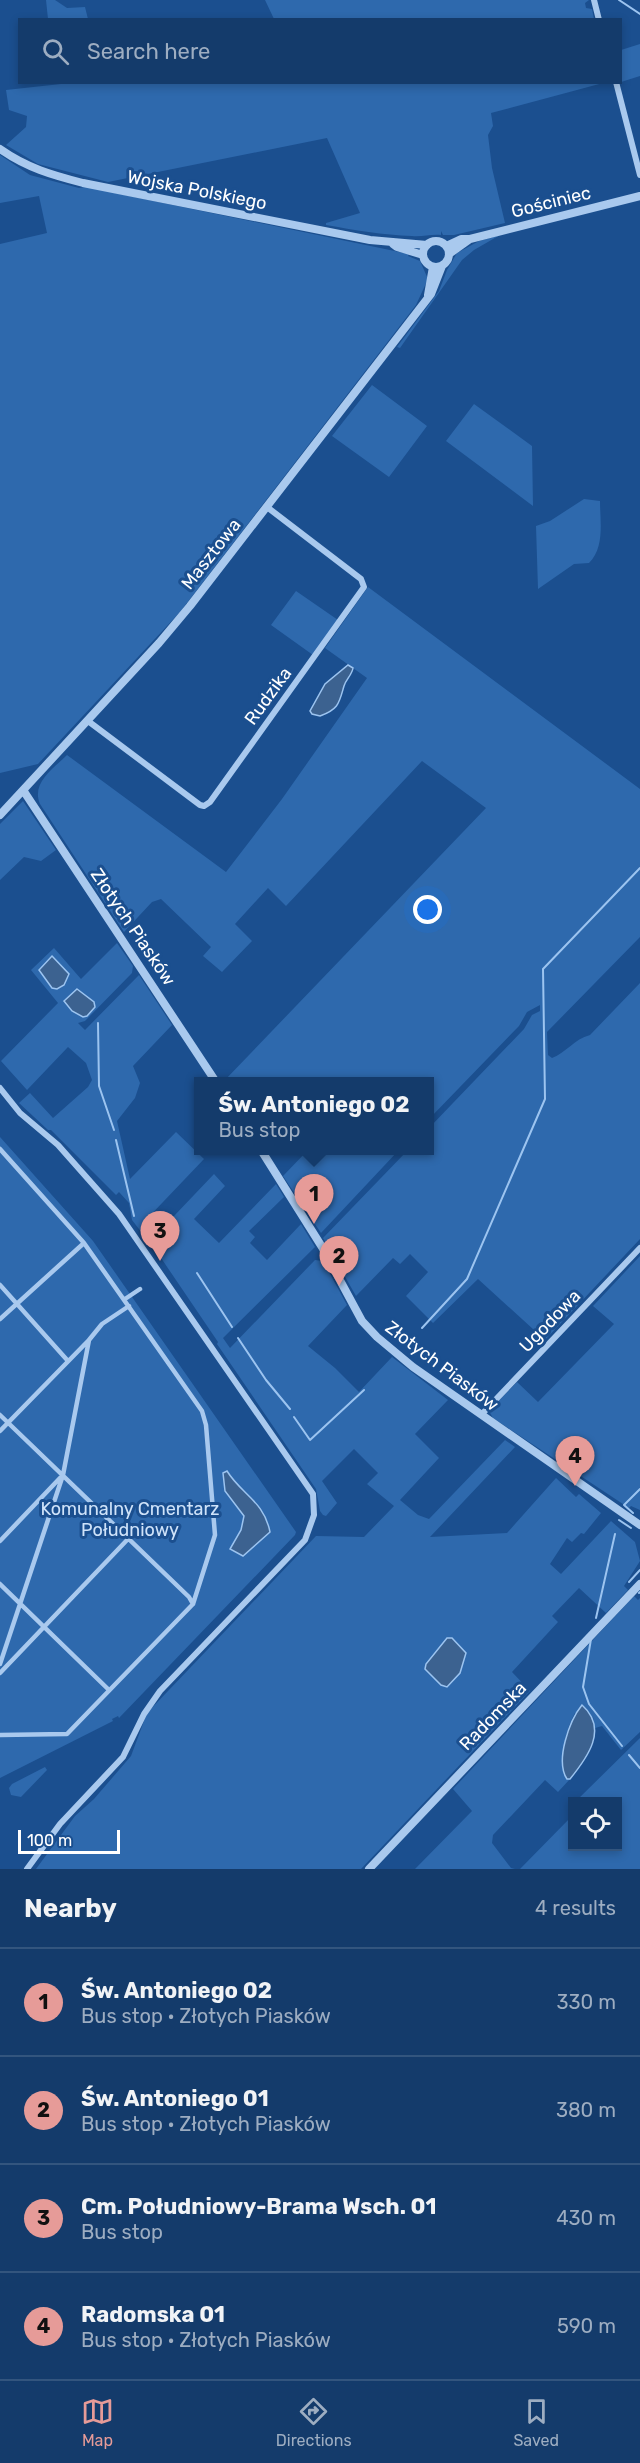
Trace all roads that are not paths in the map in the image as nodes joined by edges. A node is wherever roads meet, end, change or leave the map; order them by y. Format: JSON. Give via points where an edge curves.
{"nodes":[{"id":1,"x":594,"y":0,"type":"edge"},
{"id":2,"x":598,"y":18,"type":"edge"},
{"id":3,"x":617,"y":84,"type":"edge"},
{"id":4,"x":0,"y":149,"type":"edge"},
{"id":5,"x":640,"y":175,"type":"edge"},
{"id":6,"x":640,"y":196,"type":"edge"},
{"id":7,"x":470,"y":239,"type":"junction"},
{"id":8,"x":393,"y":243,"type":"junction"},
{"id":9,"x":427,"y":245,"type":"junction"},
{"id":10,"x":446,"y":246,"type":"junction"},
{"id":11,"x":449,"y":254,"type":"junction"},
{"id":12,"x":423,"y":255,"type":"junction"},
{"id":13,"x":442,"y":266,"type":"junction"},
{"id":14,"x":433,"y":267,"type":"junction"},
{"id":15,"x":427,"y":297,"type":"junction"},
{"id":16,"x":267,"y":507,"type":"junction"},
{"id":17,"x":88,"y":721,"type":"junction"},
{"id":18,"x":23,"y":790,"type":"junction"},
{"id":19,"x":0,"y":815,"type":"edge"},
{"id":20,"x":213,"y":1077,"type":"edge"},
{"id":21,"x":0,"y":1089,"type":"edge"},
{"id":22,"x":0,"y":1149,"type":"edge"},
{"id":23,"x":264,"y":1155,"type":"edge"},
{"id":24,"x":84,"y":1243,"type":"junction"},
{"id":25,"x":640,"y":1248,"type":"edge"},
{"id":26,"x":0,"y":1285,"type":"edge"},
{"id":27,"x":140,"y":1288,"type":"dead end"},
{"id":28,"x":125,"y":1299,"type":"junction"},
{"id":29,"x":16,"y":1303,"type":"junction"},
{"id":30,"x":129,"y":1306,"type":"junction"},
{"id":31,"x":0,"y":1319,"type":"edge"},
{"id":32,"x":89,"y":1340,"type":"junction"},
{"id":33,"x":68,"y":1361,"type":"junction"},
{"id":34,"x":482,"y":1414,"type":"junction"},
{"id":35,"x":0,"y":1415,"type":"edge"},
{"id":36,"x":8,"y":1423,"type":"junction"},
{"id":37,"x":0,"y":1431,"type":"edge"},
{"id":38,"x":63,"y":1476,"type":"junction"},
{"id":39,"x":640,"y":1525,"type":"edge"},
{"id":40,"x":128,"y":1539,"type":"junction"},
{"id":41,"x":0,"y":1541,"type":"edge"},
{"id":42,"x":0,"y":1584,"type":"edge"},
{"id":43,"x":640,"y":1584,"type":"edge"},
{"id":44,"x":20,"y":1603,"type":"junction"},
{"id":45,"x":193,"y":1604,"type":"junction"},
{"id":46,"x":44,"y":1627,"type":"junction"},
{"id":47,"x":0,"y":1664,"type":"edge"},
{"id":48,"x":0,"y":1673,"type":"edge"},
{"id":49,"x":109,"y":1690,"type":"junction"},
{"id":50,"x":0,"y":1735,"type":"edge"},
{"id":51,"x":27,"y":1869,"type":"edge"},
{"id":52,"x":369,"y":1869,"type":"edge"}],
"edges":[{"from":1,"to":2,"type":"street"},
{"from":3,"to":5,"type":"street"},
{"from":4,"to":8,"type":"street","name":"Wojska Polskiego","via":[[19,163],[83,183]]},
{"from":6,"to":7,"type":"street","name":"Gościniec"},
{"from":7,"to":10,"type":"street","name":"Gościniec","via":[[461,238]]},
{"from":7,"to":11,"type":"street","name":"Gościniec"},
{"from":8,"to":9,"type":"street","name":"Wojska Polskiego"},
{"from":8,"to":12,"type":"street","name":"Wojska Polskiego","via":[[397,248]]},
{"from":9,"to":10,"type":"street","via":[[438,242]]},
{"from":9,"to":12,"type":"street"},
{"from":10,"to":11,"type":"street"},
{"from":11,"to":13,"type":"street"},
{"from":12,"to":14,"type":"street"},
{"from":13,"to":14,"type":"street"},
{"from":13,"to":15,"type":"street","name":"Masztowa"},
{"from":14,"to":15,"type":"street","name":"Masztowa"},
{"from":15,"to":16,"type":"street","name":"Masztowa"},
{"from":16,"to":17,"type":"street","name":"Masztowa","via":[[159,644]]},
{"from":16,"to":17,"type":"street","name":"Rudzika","via":[[361,579],[364,587],[207,805],[200,805]]},
{"from":17,"to":18,"type":"street","name":"Masztowa"},
{"from":18,"to":19,"type":"street","name":"Masztowa"},
{"from":18,"to":20,"type":"street","name":"Złotych Piasków"},
{"from":21,"to":51,"type":"street","via":[[20,1113],[58,1145],[137,1238],[313,1494],[315,1515],[305,1540],[160,1691],[123,1757],[68,1815]]},
{"from":22,"to":24,"type":"street"},
{"from":23,"to":34,"type":"street","name":"Złotych Piasków","via":[[322,1247],[362,1321],[413,1367]]},
{"from":24,"to":28,"type":"street"},
{"from":24,"to":29,"type":"street"},
{"from":25,"to":34,"type":"street","name":"Ugodowa"},
{"from":26,"to":29,"type":"street"},
{"from":27,"to":28,"type":"street"},
{"from":28,"to":30,"type":"street"},
{"from":29,"to":31,"type":"street"},
{"from":29,"to":33,"type":"street"},
{"from":30,"to":32,"type":"street","via":[[102,1324]]},
{"from":30,"to":45,"type":"street","via":[[202,1411],[206,1425],[215,1535]]},
{"from":32,"to":33,"type":"street"},
{"from":32,"to":38,"type":"street"},
{"from":33,"to":36,"type":"street"},
{"from":34,"to":39,"type":"street","name":"Złotych Piasków"},
{"from":35,"to":36,"type":"street"},
{"from":36,"to":37,"type":"street"},
{"from":36,"to":38,"type":"street"},
{"from":38,"to":40,"type":"street"},
{"from":38,"to":41,"type":"street"},
{"from":38,"to":44,"type":"street"},
{"from":40,"to":45,"type":"street"},
{"from":40,"to":46,"type":"street"},
{"from":42,"to":44,"type":"street"},
{"from":43,"to":52,"type":"street","name":"Radomska"},
{"from":44,"to":46,"type":"street"},
{"from":44,"to":47,"type":"street"},
{"from":45,"to":49,"type":"street"},
{"from":46,"to":48,"type":"street"},
{"from":46,"to":49,"type":"street"},
{"from":49,"to":50,"type":"street","via":[[67,1734]]}]}
